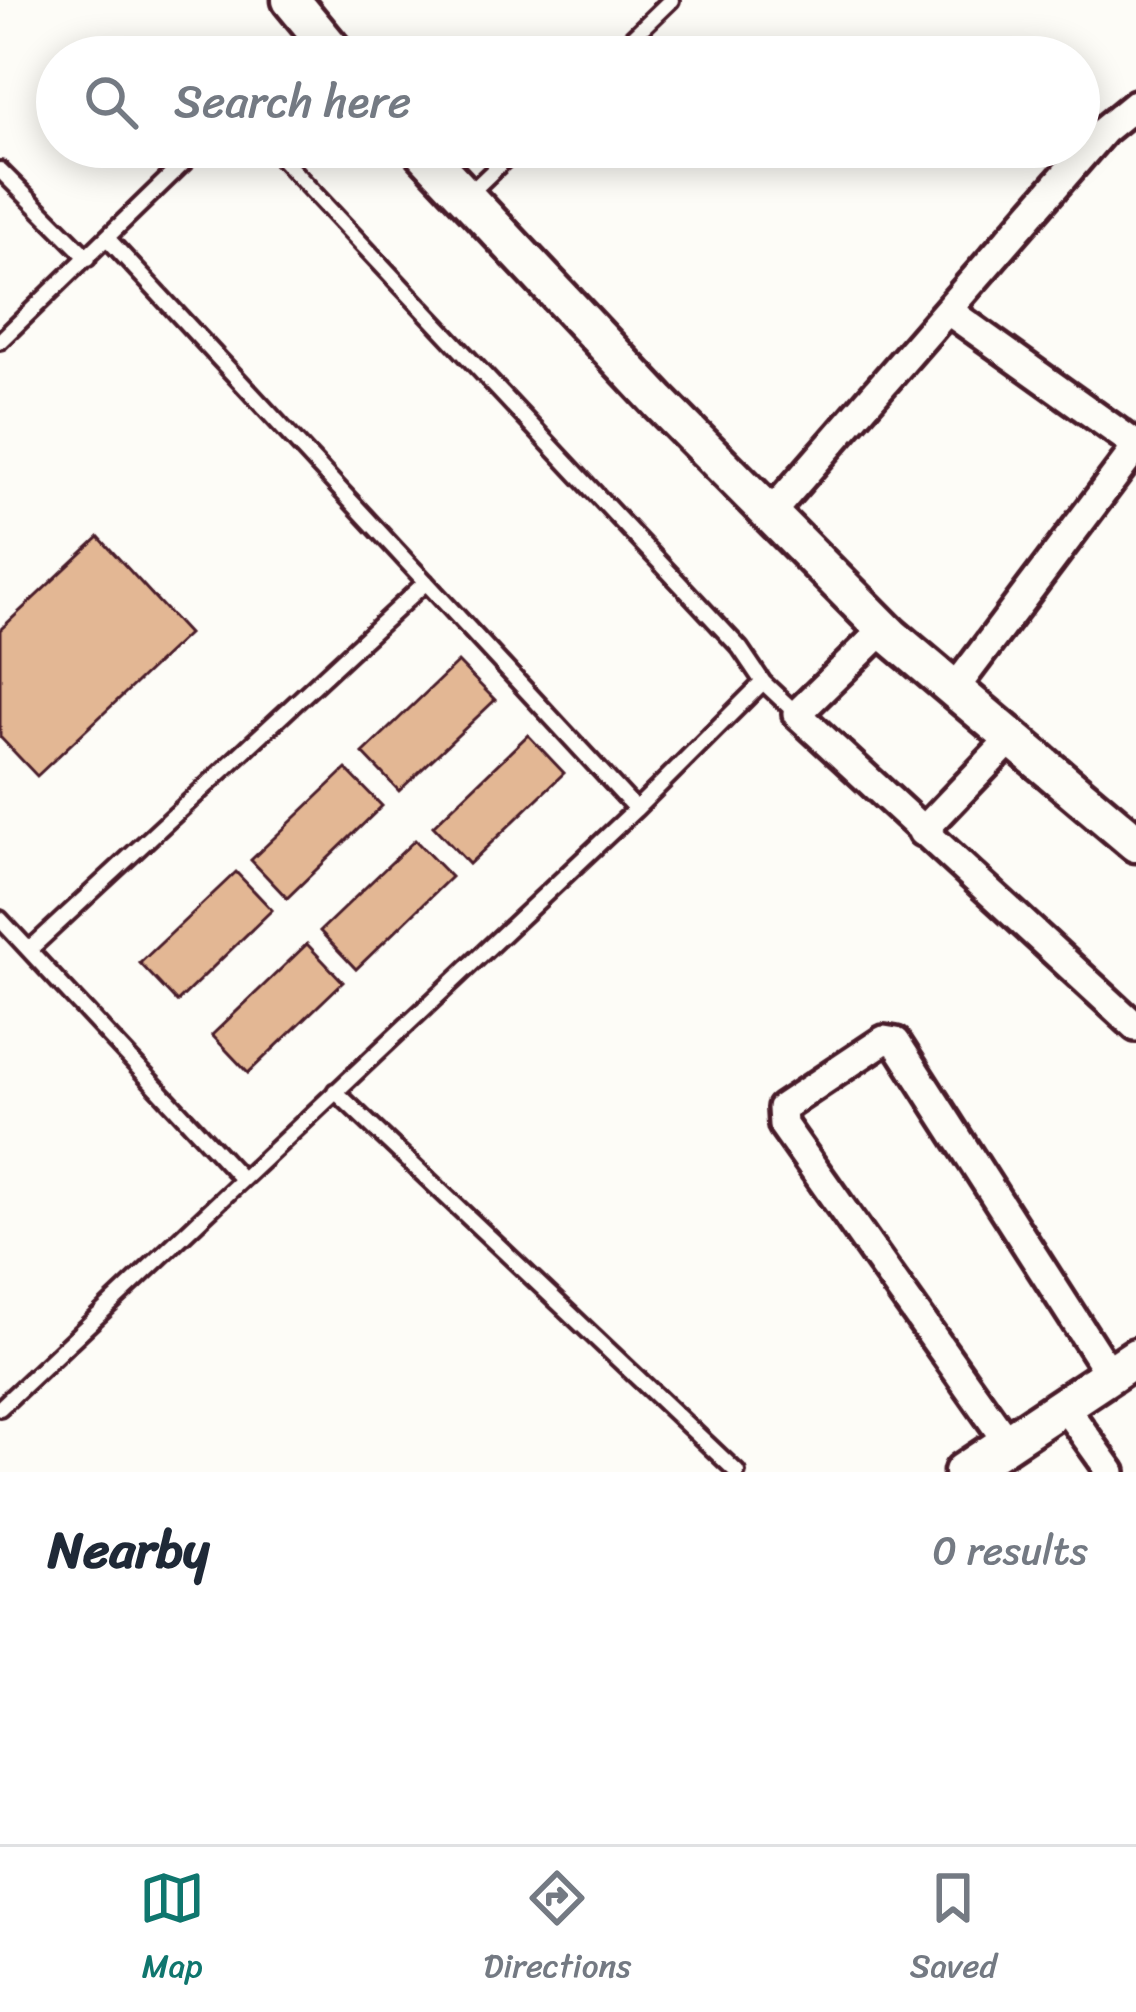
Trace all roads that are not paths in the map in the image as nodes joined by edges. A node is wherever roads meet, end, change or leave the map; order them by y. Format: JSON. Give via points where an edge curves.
{"nodes":[{"id":1,"x":291,"y":0,"type":"edge"},
{"id":2,"x":671,"y":0,"type":"edge"},
{"id":3,"x":320,"y":36,"type":"edge"},
{"id":4,"x":634,"y":36,"type":"edge"},
{"id":5,"x":1136,"y":104,"type":"edge"},
{"id":6,"x":1100,"y":135,"type":"edge"},
{"id":7,"x":179,"y":168,"type":"edge"},
{"id":8,"x":291,"y":168,"type":"edge"},
{"id":9,"x":438,"y":168,"type":"edge"},
{"id":10,"x":496,"y":168,"type":"edge"},
{"id":11,"x":1072,"y":168,"type":"edge"},
{"id":12,"x":0,"y":170,"type":"edge"},
{"id":13,"x":465,"y":198,"type":"junction"},
{"id":14,"x":108,"y":238,"type":"junction"},
{"id":15,"x":88,"y":258,"type":"junction"},
{"id":16,"x":950,"y":312,"type":"junction"},
{"id":17,"x":0,"y":341,"type":"edge"},
{"id":18,"x":1136,"y":447,"type":"edge"},
{"id":19,"x":770,"y":514,"type":"junction"},
{"id":20,"x":426,"y":582,"type":"junction"},
{"id":21,"x":884,"y":629,"type":"junction"},
{"id":22,"x":763,"y":682,"type":"junction"},
{"id":23,"x":953,"y":691,"type":"junction"},
{"id":24,"x":797,"y":714,"type":"junction"},
{"id":25,"x":1011,"y":739,"type":"junction"},
{"id":26,"x":635,"y":809,"type":"junction"},
{"id":27,"x":922,"y":832,"type":"junction"},
{"id":28,"x":1136,"y":843,"type":"edge"},
{"id":29,"x":0,"y":919,"type":"edge"},
{"id":30,"x":29,"y":950,"type":"junction"},
{"id":31,"x":1136,"y":1027,"type":"edge"},
{"id":32,"x":335,"y":1091,"type":"junction"},
{"id":33,"x":242,"y":1179,"type":"junction"},
{"id":34,"x":1123,"y":1366,"type":"edge"},
{"id":35,"x":1064,"y":1406,"type":"junction"},
{"id":36,"x":0,"y":1408,"type":"edge"},
{"id":37,"x":1009,"y":1443,"type":"junction"},
{"id":38,"x":737,"y":1472,"type":"edge"},
{"id":39,"x":963,"y":1472,"type":"edge"},
{"id":40,"x":1112,"y":1472,"type":"edge"}],
"edges":[{"from":1,"to":3,"type":"street"},
{"from":2,"to":4,"type":"lane"},
{"from":5,"to":6,"type":"street"},
{"from":7,"to":14,"type":"lane"},
{"from":8,"to":22,"type":"lane","via":[[740,648]]},
{"from":9,"to":13,"type":"street"},
{"from":10,"to":13,"type":"lane"},
{"from":11,"to":16,"type":"street"},
{"from":12,"to":15,"type":"lane"},
{"from":13,"to":19,"type":"street"},
{"from":14,"to":15,"type":"lane"},
{"from":14,"to":20,"type":"lane"},
{"from":15,"to":17,"type":"lane"},
{"from":16,"to":18,"type":"street"},
{"from":16,"to":19,"type":"street"},
{"from":18,"to":23,"type":"street"},
{"from":19,"to":21,"type":"street"},
{"from":20,"to":26,"type":"lane"},
{"from":20,"to":30,"type":"lane"},
{"from":21,"to":23,"type":"street"},
{"from":21,"to":24,"type":"street"},
{"from":22,"to":24,"type":"lane"},
{"from":22,"to":26,"type":"lane"},
{"from":23,"to":25,"type":"street"},
{"from":24,"to":27,"type":"street"},
{"from":25,"to":27,"type":"street"},
{"from":25,"to":28,"type":"street"},
{"from":26,"to":32,"type":"lane"},
{"from":27,"to":31,"type":"street"},
{"from":29,"to":30,"type":"lane"},
{"from":30,"to":33,"type":"lane"},
{"from":32,"to":33,"type":"lane"},
{"from":32,"to":38,"type":"lane"},
{"from":33,"to":36,"type":"lane"},
{"from":34,"to":35,"type":"street"},
{"from":34,"to":37,"type":"street","via":[[896,1042],[884,1040],[798,1095],[782,1108],[783,1125]]},
{"from":35,"to":37,"type":"street"},
{"from":35,"to":40,"type":"street"},
{"from":37,"to":39,"type":"street"}]}
